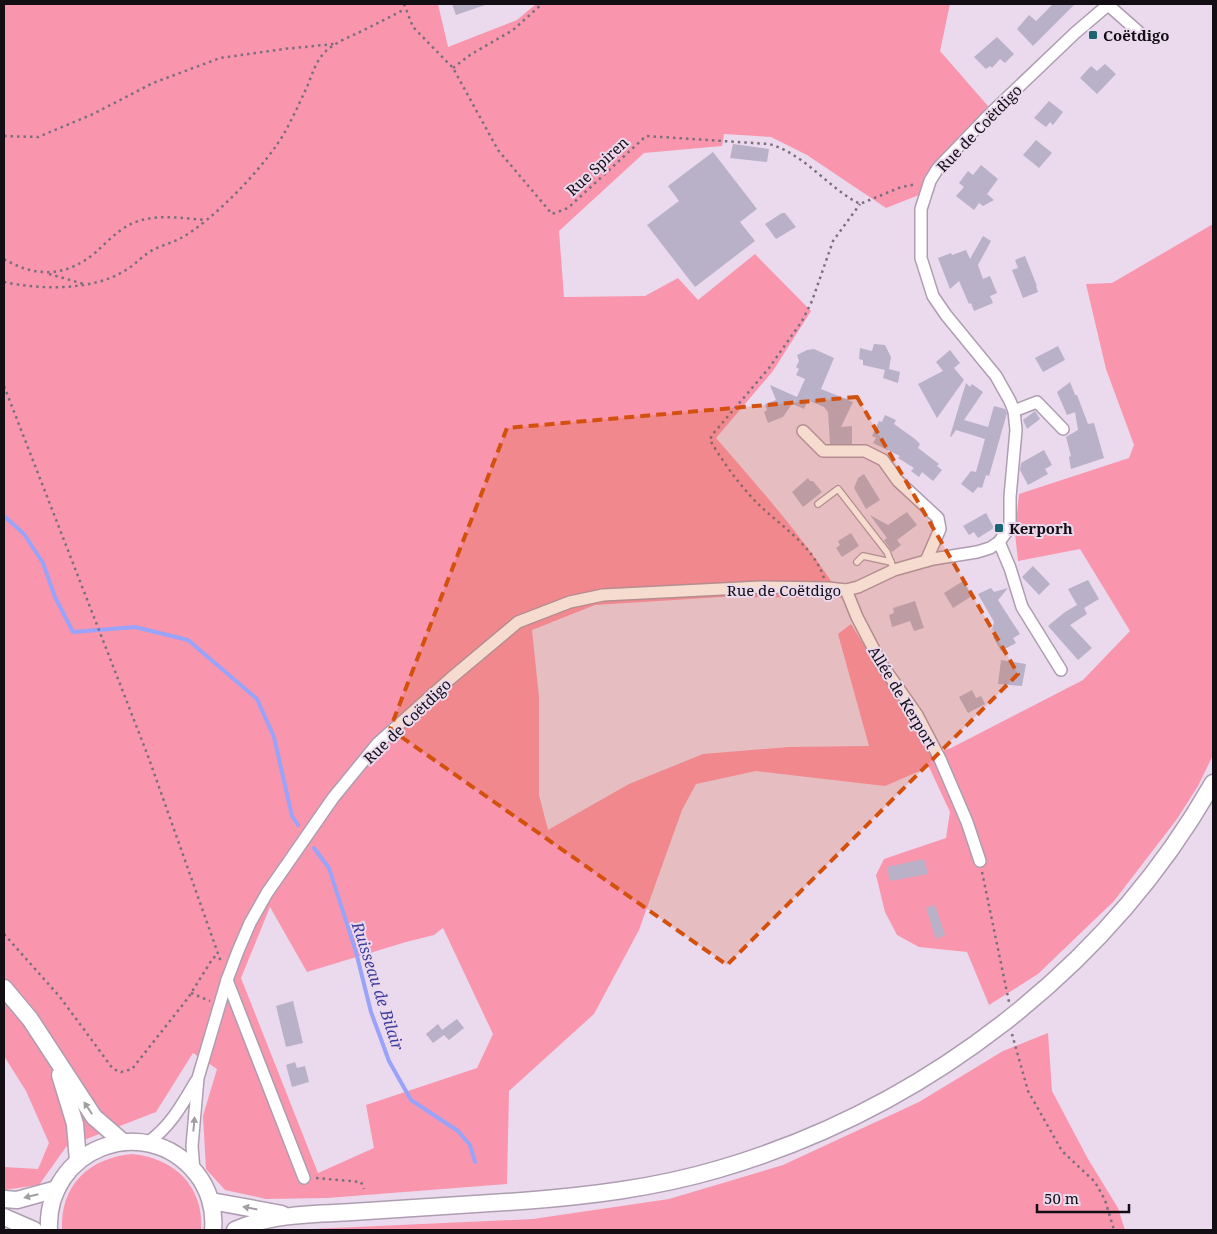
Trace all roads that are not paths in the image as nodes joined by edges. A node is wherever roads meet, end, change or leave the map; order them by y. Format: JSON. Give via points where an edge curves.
{"nodes":[{"id":1,"x":1108,"y":4,"type":"edge"},
{"id":2,"x":1141,"y":34,"type":"dead end"},
{"id":3,"x":1014,"y":411,"type":"junction"},
{"id":4,"x":1063,"y":429,"type":"dead end"},
{"id":5,"x":803,"y":431,"type":"dead end"},
{"id":6,"x":818,"y":504,"type":"dead end"},
{"id":7,"x":999,"y":542,"type":"junction"},
{"id":8,"x":926,"y":561,"type":"junction"},
{"id":9,"x":857,"y":562,"type":"dead end"},
{"id":10,"x":892,"y":566,"type":"junction"},
{"id":11,"x":846,"y":590,"type":"junction"},
{"id":12,"x":1061,"y":670,"type":"dead end"},
{"id":13,"x":1213,"y":783,"type":"edge"},
{"id":14,"x":980,"y":861,"type":"road end"},
{"id":15,"x":227,"y":980,"type":"junction"},
{"id":16,"x":4,"y":988,"type":"edge"},
{"id":17,"x":55,"y":1059,"type":"junction"},
{"id":18,"x":198,"y":1078,"type":"junction"},
{"id":19,"x":123,"y":1142,"type":"junction"},
{"id":20,"x":147,"y":1143,"type":"junction"},
{"id":21,"x":78,"y":1161,"type":"junction"},
{"id":22,"x":194,"y":1171,"type":"junction"},
{"id":23,"x":304,"y":1178,"type":"road end"},
{"id":24,"x":57,"y":1189,"type":"junction"},
{"id":25,"x":4,"y":1199,"type":"edge"},
{"id":26,"x":211,"y":1201,"type":"junction"},
{"id":27,"x":289,"y":1216,"type":"junction"},
{"id":28,"x":4,"y":1217,"type":"edge"},
{"id":29,"x":34,"y":1230,"type":"edge"},
{"id":30,"x":49,"y":1230,"type":"edge"},
{"id":31,"x":213,"y":1230,"type":"edge"},
{"id":32,"x":235,"y":1230,"type":"edge"}],
"edges":[{"from":1,"to":2,"type":"street"},
{"from":1,"to":3,"type":"street","name":"Rue de Coëtdigo","via":[[988,116],[938,168],[921,209],[921,258],[933,296],[996,376]]},
{"from":3,"to":4,"type":"street","via":[[1038,402]]},
{"from":3,"to":7,"type":"street","name":"Rue de Coëtdigo","via":[[1016,430],[1010,527]]},
{"from":5,"to":8,"type":"street","via":[[823,451],[865,452],[883,460],[898,481],[938,518],[940,529]]},
{"from":6,"to":10,"type":"lane","via":[[838,489],[887,552]]},
{"from":7,"to":8,"type":"street","name":"Rue de Coëtdigo","via":[[977,552]]},
{"from":7,"to":12,"type":"street","via":[[1022,606]]},
{"from":8,"to":10,"type":"street","name":"Rue de Coëtdigo"},
{"from":9,"to":10,"type":"lane","via":[[863,556]]},
{"from":10,"to":11,"type":"street","name":"Rue de Coëtdigo","via":[[858,587]]},
{"from":11,"to":14,"type":"street","name":"Allée de Kerport","via":[[882,665],[917,715],[940,759]]},
{"from":11,"to":15,"type":"street","name":"Rue de Coëtdigo","via":[[761,587],[603,595],[570,602],[518,622],[378,743],[333,798],[267,893],[250,923]]},
{"from":13,"to":27,"type":"main road","via":[[1174,846],[1134,898],[1094,943],[1051,983],[940,1068],[855,1116],[718,1169],[656,1184],[591,1195],[523,1201]]},
{"from":15,"to":18,"type":"street","name":"Rue de Coëtdigo"},
{"from":15,"to":23,"type":"street"},
{"from":16,"to":17,"type":"main road","via":[[30,1019]]},
{"from":19,"to":17,"type":"main road","one_way":true,"via":[[94,1117]]},
{"from":17,"to":21,"type":"main road","via":[[75,1124]]},
{"from":18,"to":20,"type":"street","name":"Rue de Coëtdigo","via":[[176,1116]]},
{"from":22,"to":18,"type":"street","name":"Rue de Coëtdigo","one_way":true,"via":[[192,1146]]},
{"from":19,"to":20,"type":"main road"},
{"from":19,"to":21,"type":"main road","via":[[99,1148]]},
{"from":20,"to":22,"type":"main road","via":[[170,1151]]},
{"from":21,"to":24,"type":"main road"},
{"from":22,"to":26,"type":"main road"},
{"from":24,"to":25,"type":"main road","one_way":true,"via":[[17,1200]]},
{"from":24,"to":30,"type":"main road","via":[[48,1214]]},
{"from":27,"to":26,"type":"main road","one_way":true},
{"from":26,"to":31,"type":"main road"},
{"from":27,"to":32,"type":"main road"},
{"from":28,"to":29,"type":"main road"}]}
